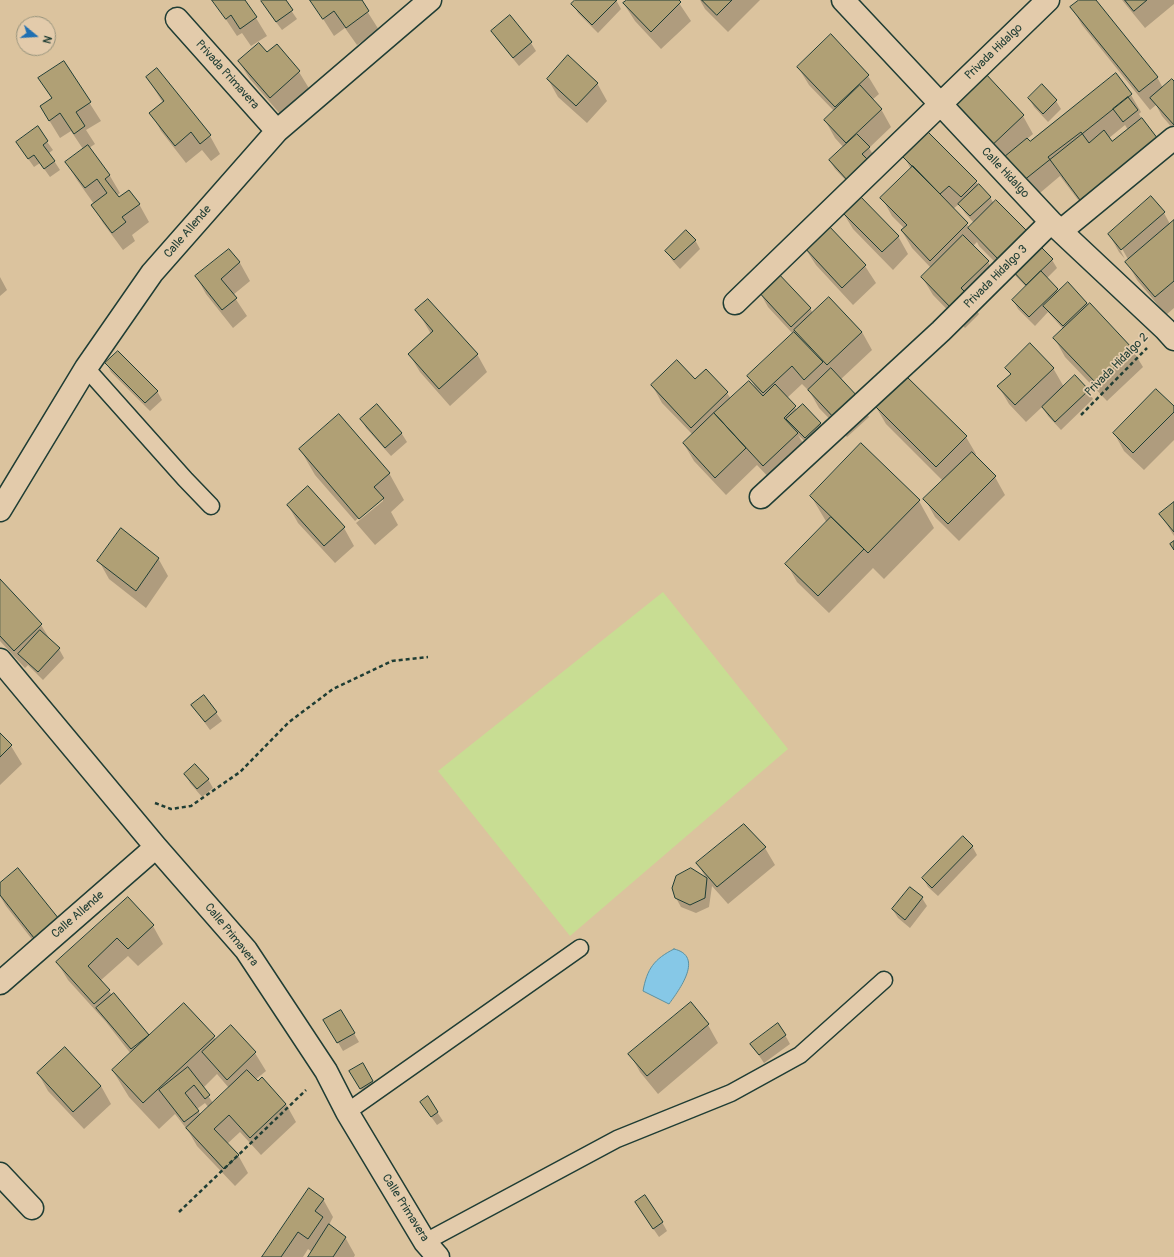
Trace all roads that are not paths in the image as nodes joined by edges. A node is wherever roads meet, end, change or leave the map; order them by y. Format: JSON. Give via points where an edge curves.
{"nodes":[{"id":1,"x":430,"y":0,"type":"edge"},
{"id":2,"x":843,"y":0,"type":"edge"},
{"id":3,"x":1048,"y":0,"type":"edge"},
{"id":4,"x":177,"y":19,"type":"dead end"},
{"id":5,"x":940,"y":104,"type":"junction"},
{"id":6,"x":277,"y":131,"type":"junction"},
{"id":7,"x":1168,"y":142,"type":"edge"},
{"id":8,"x":1056,"y":226,"type":"junction"},
{"id":9,"x":735,"y":303,"type":"dead end"},
{"id":10,"x":1170,"y":334,"type":"edge"},
{"id":11,"x":86,"y":368,"type":"junction"},
{"id":12,"x":761,"y":497,"type":"dead end"},
{"id":13,"x":211,"y":506,"type":"dead end"},
{"id":14,"x":0,"y":510,"type":"edge"},
{"id":15,"x":0,"y":660,"type":"edge"},
{"id":16,"x":156,"y":847,"type":"junction"},
{"id":17,"x":580,"y":948,"type":"dead end"},
{"id":18,"x":884,"y":980,"type":"dead end"},
{"id":19,"x":0,"y":983,"type":"edge"},
{"id":20,"x":347,"y":1112,"type":"junction"},
{"id":21,"x":0,"y":1174,"type":"edge"},
{"id":22,"x":32,"y":1208,"type":"dead end"},
{"id":23,"x":432,"y":1249,"type":"edge"}],
"edges":[{"from":1,"to":6,"type":"street","name":"Calle Allende"},
{"from":2,"to":5,"type":"street","name":"Calle Hidalgo"},
{"from":3,"to":5,"type":"street","name":"Privada Hidalgo"},
{"from":4,"to":6,"type":"street","name":"Privada Primavera"},
{"from":5,"to":8,"type":"street","name":"Calle Hidalgo"},
{"from":5,"to":9,"type":"street","name":"Privada Hidalgo"},
{"from":6,"to":11,"type":"street","name":"Calle Allende","via":[[152,273]]},
{"from":7,"to":8,"type":"street","name":"Privada Hidalgo 3"},
{"from":8,"to":10,"type":"street","name":"Calle Hidalgo"},
{"from":8,"to":12,"type":"street","name":"Privada Hidalgo 3"},
{"from":11,"to":13,"type":"lane"},
{"from":11,"to":14,"type":"street","name":"Calle Allende"},
{"from":15,"to":16,"type":"street","name":"Calle Primavera"},
{"from":16,"to":19,"type":"street","name":"Calle Allende"},
{"from":16,"to":20,"type":"street","name":"Calle Primavera","via":[[246,950],[326,1071]]},
{"from":17,"to":20,"type":"lane"},
{"from":18,"to":23,"type":"lane","via":[[800,1055],[731,1093],[617,1139]]},
{"from":20,"to":23,"type":"street","name":"Calle Primavera"},
{"from":21,"to":22,"type":"street"}]}
